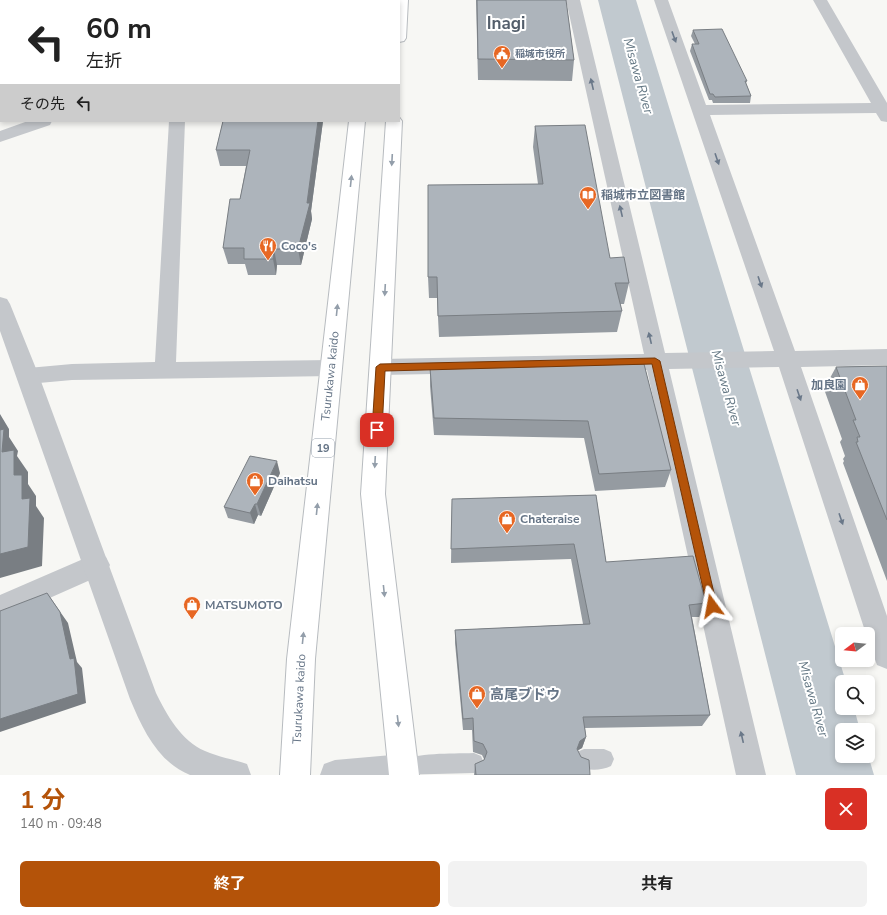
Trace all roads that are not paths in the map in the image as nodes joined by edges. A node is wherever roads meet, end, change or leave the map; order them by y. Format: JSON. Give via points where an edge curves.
{"nodes":[{"id":1,"x":401,"y":0,"type":"edge"},
{"id":2,"x":573,"y":0,"type":"edge"},
{"id":3,"x":661,"y":0,"type":"edge"},
{"id":4,"x":820,"y":0,"type":"edge"},
{"id":5,"x":400,"y":19,"type":"edge"},
{"id":6,"x":700,"y":110,"type":"junction"},
{"id":7,"x":885,"y":111,"type":"edge"},
{"id":8,"x":41,"y":122,"type":"edge"},
{"id":9,"x":177,"y":122,"type":"edge"},
{"id":10,"x":357,"y":122,"type":"edge"},
{"id":11,"x":394,"y":122,"type":"edge"},
{"id":12,"x":0,"y":137,"type":"edge"},
{"id":13,"x":0,"y":304,"type":"edge"},
{"id":14,"x":887,"y":357,"type":"edge"},
{"id":15,"x":787,"y":358,"type":"junction"},
{"id":16,"x":655,"y":361,"type":"junction"},
{"id":17,"x":380,"y":367,"type":"junction"},
{"id":18,"x":331,"y":368,"type":"junction"},
{"id":19,"x":165,"y":370,"type":"junction"},
{"id":20,"x":28,"y":376,"type":"junction"},
{"id":21,"x":97,"y":565,"type":"junction"},
{"id":22,"x":0,"y":608,"type":"edge"},
{"id":23,"x":887,"y":656,"type":"edge"},
{"id":24,"x":584,"y":759,"type":"edge"},
{"id":25,"x":604,"y":759,"type":"dead end"},
{"id":26,"x":474,"y":763,"type":"edge"},
{"id":27,"x":404,"y":772,"type":"edge"},
{"id":28,"x":236,"y":775,"type":"edge"},
{"id":29,"x":295,"y":775,"type":"edge"},
{"id":30,"x":335,"y":775,"type":"edge"},
{"id":31,"x":751,"y":775,"type":"edge"}],
"edges":[{"from":1,"to":5,"type":"main road"},
{"from":16,"to":2,"type":"street","one_way":true},
{"from":3,"to":6,"type":"street","one_way":true},
{"from":4,"to":7,"type":"street"},
{"from":6,"to":7,"type":"street"},
{"from":6,"to":15,"type":"street","one_way":true},
{"from":8,"to":12,"type":"street"},
{"from":9,"to":19,"type":"street"},
{"from":18,"to":10,"type":"main road","name":"Tsurukawa kaido","number":"19","one_way":true},
{"from":11,"to":17,"type":"main road","one_way":true},
{"from":13,"to":20,"type":"street"},
{"from":14,"to":15,"type":"street"},
{"from":15,"to":16,"type":"street"},
{"from":15,"to":23,"type":"street","one_way":true},
{"from":16,"to":17,"type":"street"},
{"from":31,"to":16,"type":"street","one_way":true},
{"from":17,"to":27,"type":"main road","one_way":true,"via":[[373,494]]},
{"from":18,"to":19,"type":"street"},
{"from":29,"to":18,"type":"main road","name":"Tsurukawa kaido","number":"19","one_way":true,"via":[[301,660]]},
{"from":19,"to":20,"type":"street","via":[[72,372]]},
{"from":20,"to":21,"type":"street"},
{"from":21,"to":22,"type":"street"},
{"from":21,"to":28,"type":"street","via":[[156,726],[171,745],[196,762]]},
{"from":24,"to":25,"type":"lane"},
{"from":26,"to":27,"type":"lane","via":[[440,764]]},
{"from":27,"to":30,"type":"street"}]}
